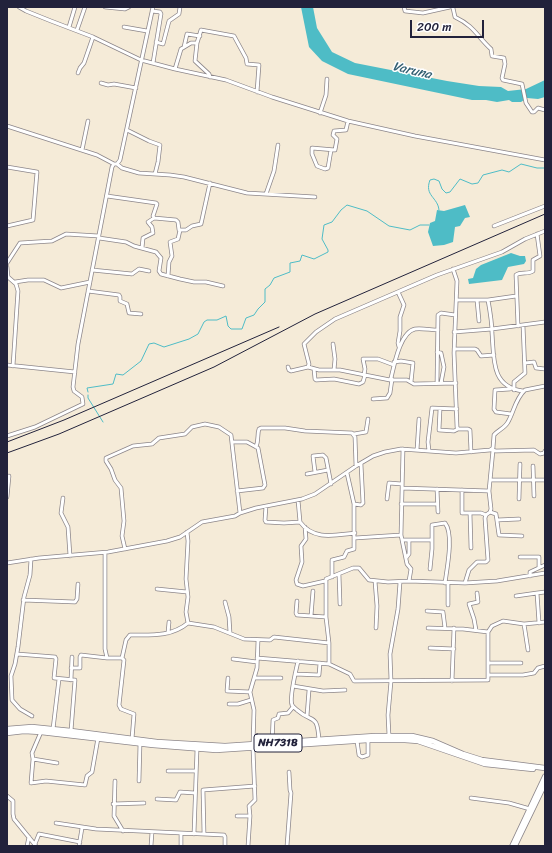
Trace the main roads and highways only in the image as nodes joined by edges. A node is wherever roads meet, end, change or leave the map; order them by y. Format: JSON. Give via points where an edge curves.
{"nodes":[{"id":1,"x":7,"y":729,"type":"edge"},
{"id":2,"x":7,"y":733,"type":"edge"},
{"id":3,"x":253,"y":747,"type":"junction"},
{"id":4,"x":545,"y":769,"type":"edge"},
{"id":5,"x":545,"y":776,"type":"edge"},
{"id":6,"x":545,"y":784,"type":"edge"},
{"id":7,"x":512,"y":846,"type":"edge"},
{"id":8,"x":515,"y":846,"type":"edge"}],
"edges":[{"from":1,"to":3,"type":"highway","number":"NH731B","via":[[32,727],[197,745]]},
{"from":2,"to":3,"type":"highway","via":[[41,732],[197,749]]},
{"from":3,"to":4,"type":"highway","via":[[405,740],[418,741],[485,764]]},
{"from":3,"to":4,"type":"highway","number":"NH731B","via":[[272,743],[412,736],[433,741],[482,760]]},
{"from":5,"to":7,"type":"main road"},
{"from":6,"to":8,"type":"main road"}]}
